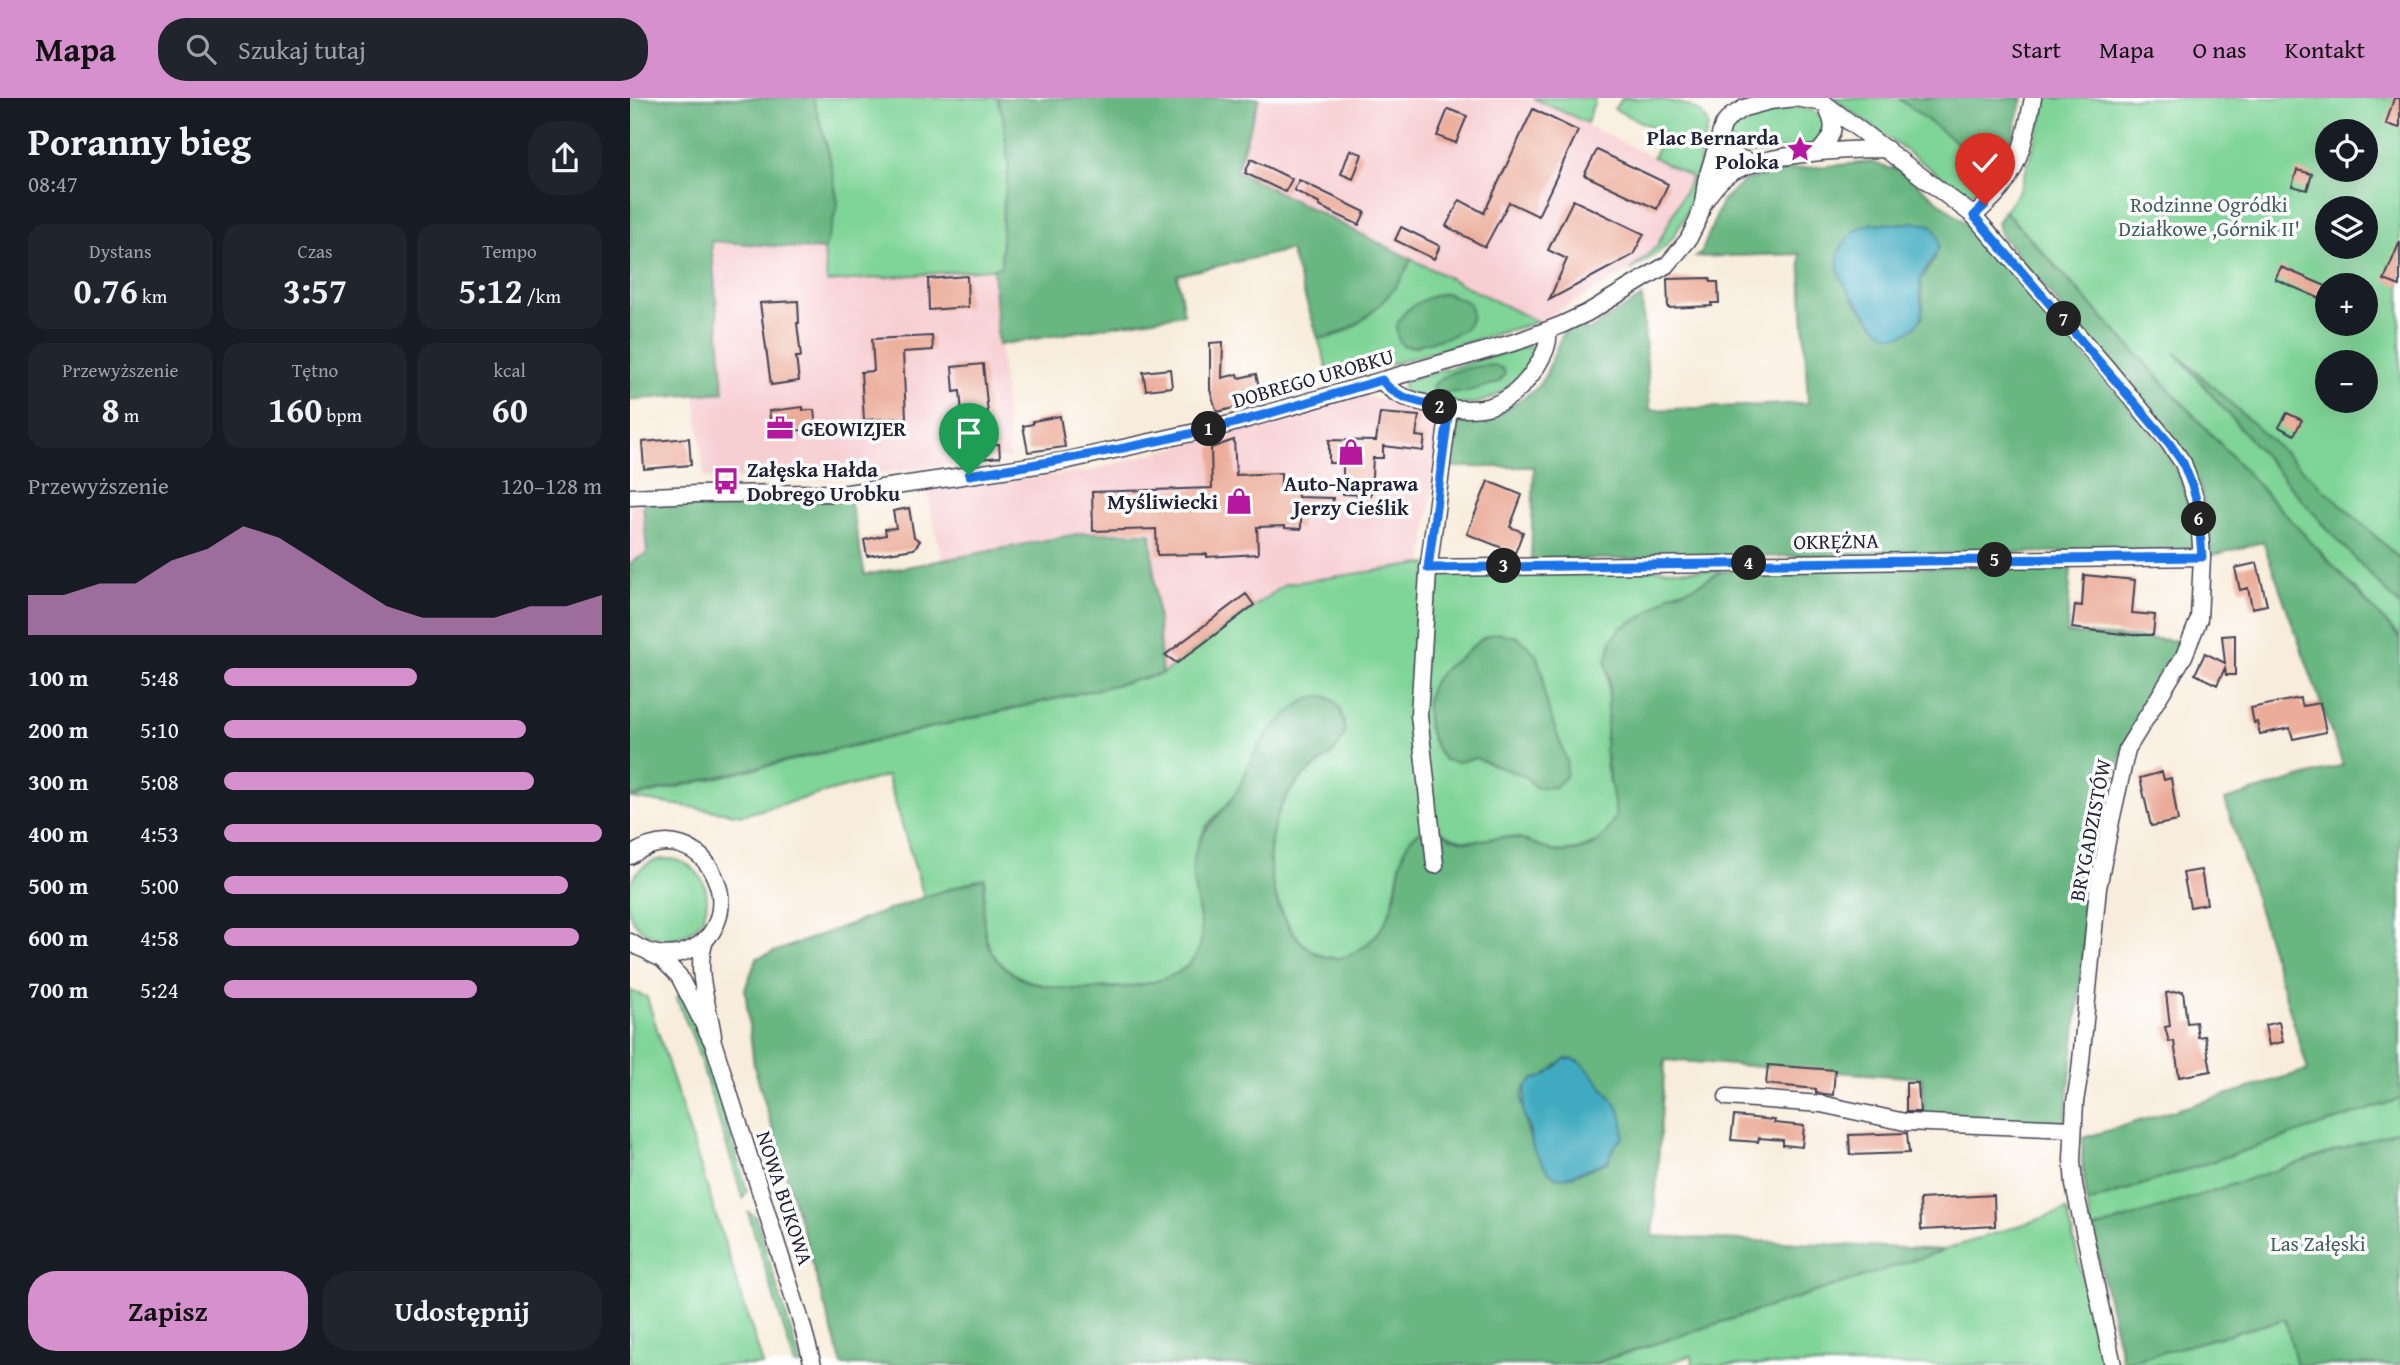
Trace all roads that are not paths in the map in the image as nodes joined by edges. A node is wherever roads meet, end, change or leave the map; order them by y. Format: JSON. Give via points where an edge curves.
{"nodes":[{"id":1,"x":2033,"y":98,"type":"edge"},
{"id":2,"x":1824,"y":103,"type":"junction"},
{"id":3,"x":1720,"y":138,"type":"junction"},
{"id":4,"x":1887,"y":149,"type":"junction"},
{"id":5,"x":1819,"y":152,"type":"junction"},
{"id":6,"x":1755,"y":163,"type":"junction"},
{"id":7,"x":1703,"y":204,"type":"junction"},
{"id":8,"x":1974,"y":216,"type":"junction"},
{"id":9,"x":1548,"y":330,"type":"junction"},
{"id":10,"x":1382,"y":380,"type":"junction"},
{"id":11,"x":1449,"y":409,"type":"junction"},
{"id":12,"x":630,"y":497,"type":"edge"},
{"id":13,"x":2202,"y":557,"type":"junction"},
{"id":14,"x":1428,"y":568,"type":"junction"},
{"id":15,"x":630,"y":838,"type":"edge"},
{"id":16,"x":653,"y":845,"type":"junction"},
{"id":17,"x":630,"y":856,"type":"edge"},
{"id":18,"x":1434,"y":865,"type":"dead end"},
{"id":19,"x":706,"y":938,"type":"junction"},
{"id":20,"x":637,"y":948,"type":"edge"},
{"id":21,"x":714,"y":1045,"type":"junction"},
{"id":22,"x":1727,"y":1097,"type":"dead end"},
{"id":23,"x":2073,"y":1129,"type":"junction"},
{"id":24,"x":813,"y":1365,"type":"edge"},
{"id":25,"x":2113,"y":1365,"type":"edge"}],
"edges":[{"from":1,"to":8,"type":"street","via":[[2013,170]]},
{"from":2,"to":3,"type":"street","name":"DOBREGO UROBKU","via":[[1796,98],[1744,108],[1723,125]]},
{"from":2,"to":4,"type":"street","name":"DOBREGO UROBKU"},
{"from":2,"to":5,"type":"street","via":[[1834,130]]},
{"from":3,"to":6,"type":"street","via":[[1735,157]]},
{"from":3,"to":7,"type":"street","name":"DOBREGO UROBKU"},
{"from":4,"to":5,"type":"street","name":"DOBREGO UROBKU"},
{"from":4,"to":8,"type":"street","name":"DOBREGO UROBKU"},
{"from":5,"to":6,"type":"street","name":"DOBREGO UROBKU"},
{"from":6,"to":7,"type":"street","name":"DOBREGO UROBKU","via":[[1724,177]]},
{"from":7,"to":9,"type":"street","name":"DOBREGO UROBKU","via":[[1688,240],[1668,264],[1587,313]]},
{"from":8,"to":13,"type":"street","name":"BRYGADZISTÓW","via":[[2183,463],[2198,508]]},
{"from":9,"to":10,"type":"street","name":"DOBREGO UROBKU"},
{"from":9,"to":11,"type":"street","via":[[1545,353],[1518,390],[1474,411]]},
{"from":10,"to":11,"type":"street","via":[[1407,398]]},
{"from":10,"to":12,"type":"street","name":"DOBREGO UROBKU","via":[[1223,426],[1064,461],[829,495]]},
{"from":11,"to":14,"type":"street"},
{"from":13,"to":14,"type":"street","name":"OKRĘŻNA"},
{"from":13,"to":23,"type":"street","name":"BRYGADZISTÓW","via":[[2199,619],[2183,656],[2127,748],[2098,888]]},
{"from":14,"to":18,"type":"street","via":[[1419,715]]},
{"from":15,"to":16,"type":"street","name":"NOWA BUKOWA"},
{"from":16,"to":17,"type":"street"},
{"from":16,"to":19,"type":"street","name":"NOWA BUKOWA","via":[[690,849],[715,873],[721,894],[719,915]]},
{"from":19,"to":20,"type":"street","via":[[685,951],[662,955]]},
{"from":19,"to":21,"type":"street","name":"NOWA BUKOWA","via":[[701,968]]},
{"from":20,"to":21,"type":"street","name":"NOWA BUKOWA","via":[[662,959],[679,976]]},
{"from":21,"to":24,"type":"street","name":"NOWA BUKOWA"},
{"from":22,"to":23,"type":"street","via":[[1821,1104],[1905,1122]]},
{"from":23,"to":25,"type":"street","name":"BRYGADZISTÓW","via":[[2074,1185]]}]}
